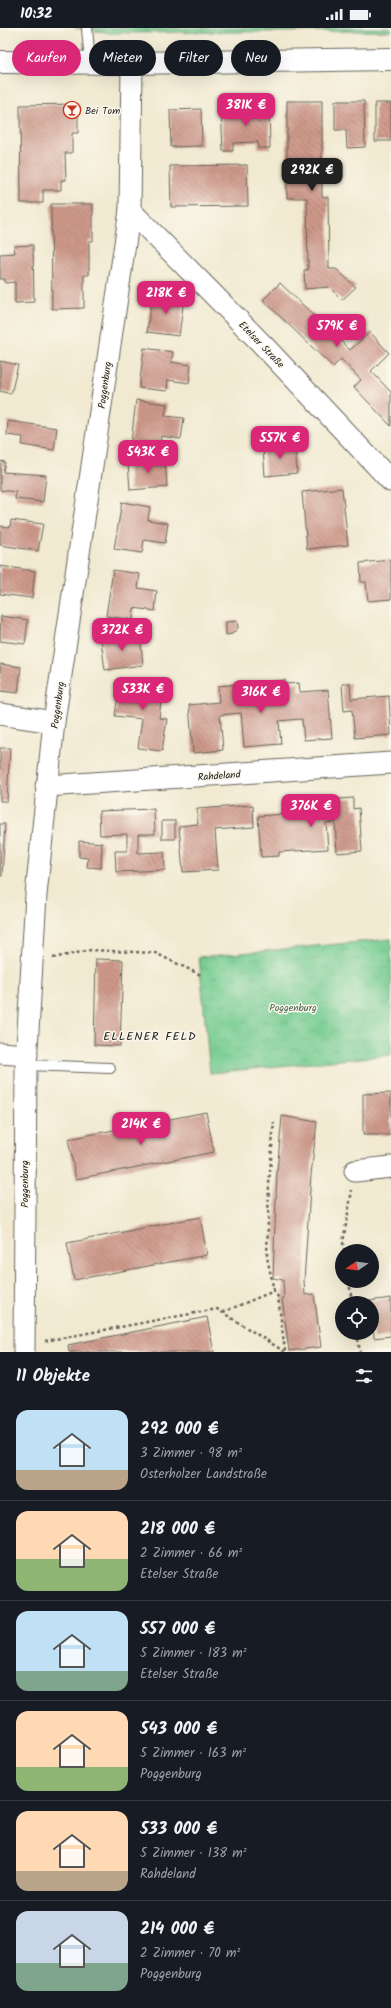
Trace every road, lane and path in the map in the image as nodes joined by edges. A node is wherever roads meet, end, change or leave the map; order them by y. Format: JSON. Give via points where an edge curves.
{"nodes":[{"id":1,"x":87,"y":28,"type":"edge"},
{"id":2,"x":89,"y":51,"type":"edge"},
{"id":3,"x":391,"y":59,"type":"edge"},
{"id":4,"x":0,"y":62,"type":"edge"},
{"id":5,"x":89,"y":63,"type":"edge"},
{"id":6,"x":156,"y":63,"type":"edge"},
{"id":7,"x":132,"y":76,"type":"edge"},
{"id":8,"x":130,"y":210,"type":"junction"},
{"id":9,"x":391,"y":481,"type":"edge"},
{"id":10,"x":0,"y":714,"type":"edge"},
{"id":11,"x":54,"y":722,"type":"junction"},
{"id":12,"x":391,"y":763,"type":"edge"},
{"id":13,"x":46,"y":786,"type":"junction"},
{"id":14,"x":31,"y":964,"type":"junction"},
{"id":15,"x":201,"y":975,"type":"dead end"},
{"id":16,"x":0,"y":1053,"type":"edge"},
{"id":17,"x":26,"y":1060,"type":"junction"},
{"id":18,"x":110,"y":1068,"type":"dead end"},
{"id":19,"x":274,"y":1122,"type":"dead end"},
{"id":20,"x":391,"y":1167,"type":"edge"},
{"id":21,"x":355,"y":1171,"type":"joint"},
{"id":22,"x":343,"y":1244,"type":"edge"},
{"id":23,"x":274,"y":1291,"type":"junction"},
{"id":24,"x":222,"y":1312,"type":"junction"},
{"id":25,"x":358,"y":1340,"type":"edge"},
{"id":26,"x":24,"y":1348,"type":"edge"},
{"id":27,"x":285,"y":1352,"type":"edge"},
{"id":28,"x":360,"y":1352,"type":"edge"}],
"edges":[{"from":1,"to":2,"type":"lane"},
{"from":3,"to":6,"type":"main road"},
{"from":4,"to":5,"type":"main road"},
{"from":7,"to":8,"type":"street","name":"Poggenburg"},
{"from":8,"to":9,"type":"street","name":"Etelser Straße","via":[[262,344]]},
{"from":8,"to":11,"type":"street","name":"Poggenburg"},
{"from":10,"to":11,"type":"street"},
{"from":11,"to":13,"type":"street","name":"Poggenburg"},
{"from":12,"to":13,"type":"street","name":"Rahdeland"},
{"from":13,"to":14,"type":"street","name":"Poggenburg"},
{"from":14,"to":15,"type":"path","via":[[91,950],[155,953]]},
{"from":14,"to":17,"type":"street","name":"Poggenburg"},
{"from":16,"to":17,"type":"street"},
{"from":17,"to":18,"type":"lane"},
{"from":17,"to":26,"type":"street","name":"Poggenburg"},
{"from":19,"to":23,"type":"path","via":[[267,1256]]},
{"from":20,"to":21,"type":"street"},
{"from":21,"to":22,"type":"path"},
{"from":23,"to":24,"type":"path"},
{"from":23,"to":27,"type":"path","via":[[278,1297]]},
{"from":24,"to":26,"type":"path","via":[[217,1309]]},
{"from":24,"to":27,"type":"path"},
{"from":25,"to":28,"type":"path"}]}
